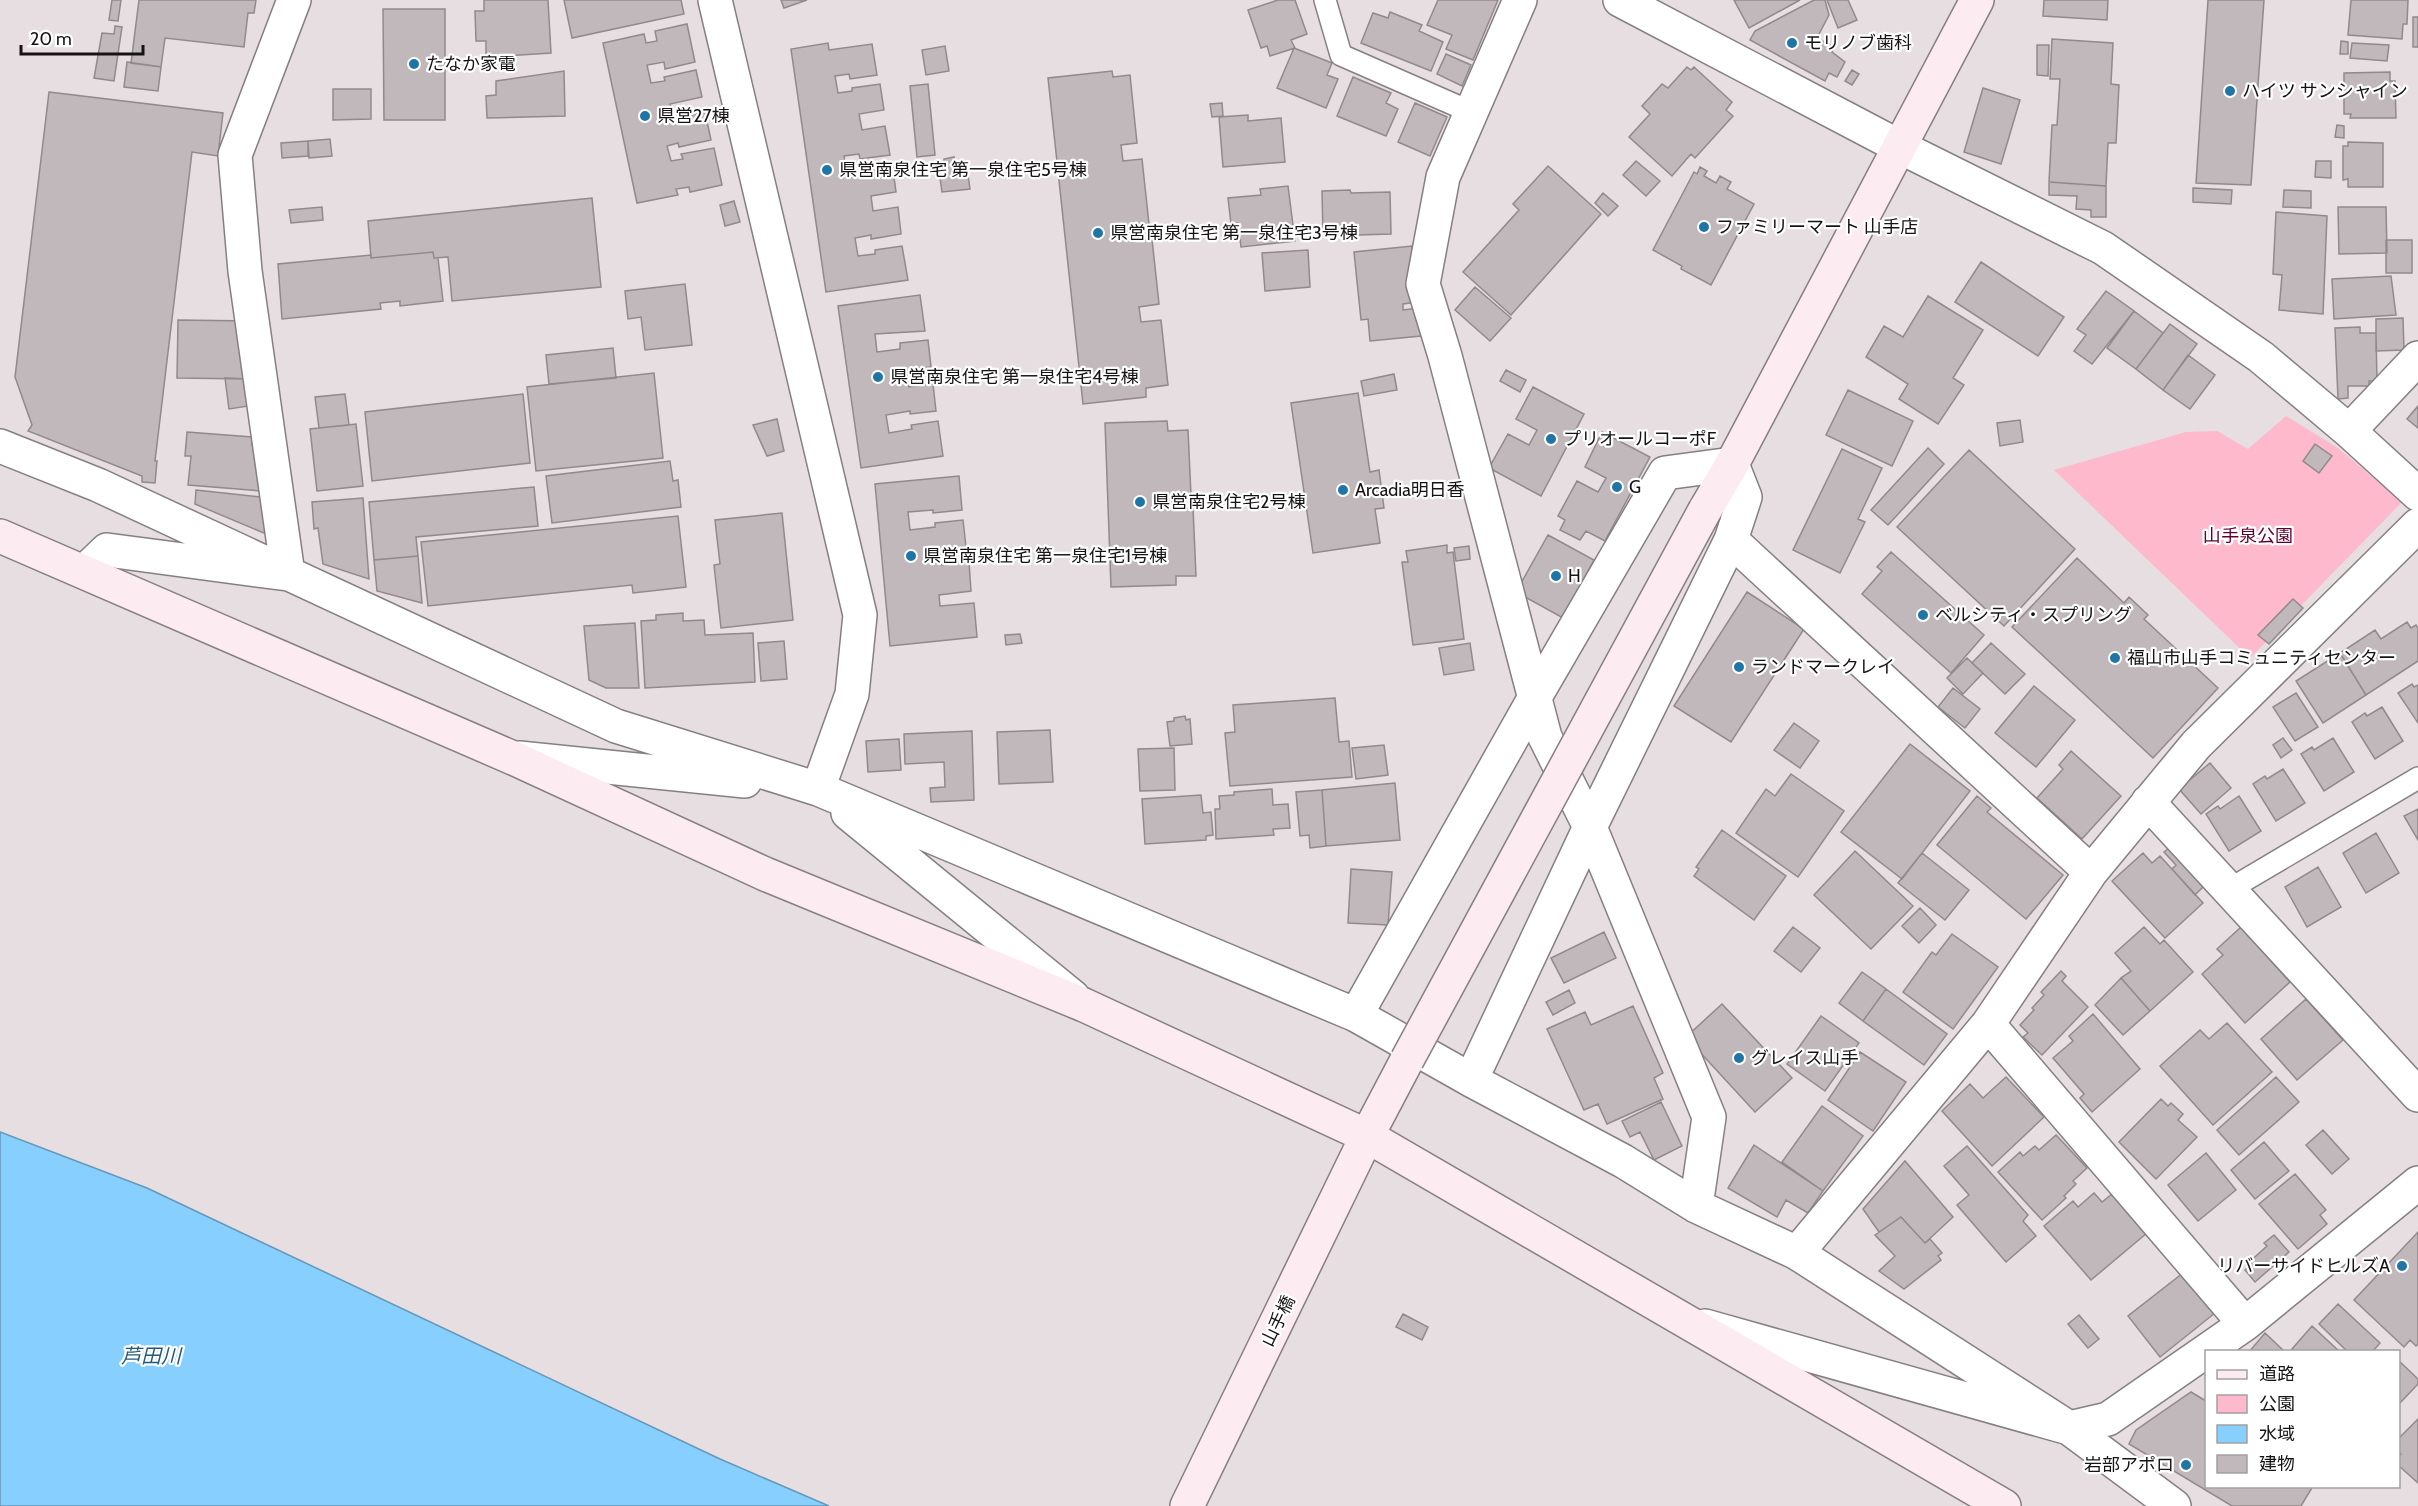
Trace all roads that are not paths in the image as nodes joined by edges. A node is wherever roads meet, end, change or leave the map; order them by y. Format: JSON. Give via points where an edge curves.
{"nodes":[{"id":1,"x":294,"y":0,"type":"edge"},
{"id":2,"x":715,"y":0,"type":"edge"},
{"id":3,"x":1325,"y":0,"type":"edge"},
{"id":4,"x":1520,"y":0,"type":"edge"},
{"id":5,"x":1620,"y":0,"type":"edge"},
{"id":6,"x":1977,"y":0,"type":"edge"},
{"id":7,"x":1471,"y":112,"type":"junction"},
{"id":8,"x":1900,"y":147,"type":"junction"},
{"id":9,"x":2418,"y":358,"type":"edge"},
{"id":10,"x":2349,"y":431,"type":"junction"},
{"id":11,"x":0,"y":446,"type":"edge"},
{"id":12,"x":1732,"y":464,"type":"junction"},
{"id":13,"x":2418,"y":494,"type":"edge"},
{"id":14,"x":2418,"y":525,"type":"edge"},
{"id":15,"x":0,"y":536,"type":"edge"},
{"id":16,"x":1731,"y":540,"type":"junction"},
{"id":17,"x":85,"y":572,"type":"junction"},
{"id":18,"x":288,"y":574,"type":"junction"},
{"id":19,"x":1535,"y":697,"type":"junction"},
{"id":20,"x":513,"y":758,"type":"junction"},
{"id":21,"x":2418,"y":778,"type":"edge"},
{"id":22,"x":818,"y":789,"type":"junction"},
{"id":23,"x":2148,"y":802,"type":"junction"},
{"id":24,"x":1590,"y":827,"type":"junction"},
{"id":25,"x":2091,"y":872,"type":"junction"},
{"id":26,"x":2230,"y":889,"type":"junction"},
{"id":27,"x":1084,"y":1005,"type":"junction"},
{"id":28,"x":1356,"y":1015,"type":"junction"},
{"id":29,"x":1988,"y":1024,"type":"junction"},
{"id":30,"x":1472,"y":1080,"type":"junction"},
{"id":31,"x":2418,"y":1095,"type":"edge"},
{"id":32,"x":1368,"y":1136,"type":"junction"},
{"id":33,"x":2418,"y":1183,"type":"edge"},
{"id":34,"x":1696,"y":1206,"type":"junction"},
{"id":35,"x":1797,"y":1253,"type":"junction"},
{"id":36,"x":1688,"y":1322,"type":"junction"},
{"id":37,"x":2245,"y":1324,"type":"junction"},
{"id":38,"x":2208,"y":1350,"type":"edge"},
{"id":39,"x":2205,"y":1352,"type":"edge"},
{"id":40,"x":2069,"y":1428,"type":"junction"},
{"id":41,"x":1187,"y":1506,"type":"edge"},
{"id":42,"x":2004,"y":1506,"type":"edge"},
{"id":43,"x":2174,"y":1506,"type":"edge"}],
"edges":[{"from":1,"to":18,"type":"street","via":[[235,155],[245,271]]},
{"from":2,"to":22,"type":"street","via":[[860,615],[852,694]]},
{"from":3,"to":7,"type":"lane","via":[[1341,55]]},
{"from":4,"to":7,"type":"street"},
{"from":5,"to":8,"type":"street"},
{"from":6,"to":8,"type":"street","name":"山手橋"},
{"from":7,"to":19,"type":"street","via":[[1443,177],[1423,284],[1446,356]]},
{"from":8,"to":10,"type":"street","via":[[2103,248],[2260,357]]},
{"from":8,"to":12,"type":"street","name":"山手橋"},
{"from":9,"to":10,"type":"street"},
{"from":10,"to":13,"type":"street"},
{"from":11,"to":18,"type":"street","via":[[98,485]]},
{"from":12,"to":16,"type":"street","via":[[1745,497]]},
{"from":12,"to":19,"type":"street","via":[[1665,473]]},
{"from":12,"to":32,"type":"street","name":"山手橋","bridge":true},
{"from":14,"to":23,"type":"street","via":[[2196,745]]},
{"from":15,"to":17,"type":"street"},
{"from":16,"to":24,"type":"street"},
{"from":16,"to":25,"type":"street"},
{"from":17,"to":18,"type":"street","via":[[107,550]]},
{"from":17,"to":20,"type":"street"},
{"from":18,"to":22,"type":"street","via":[[616,726]]},
{"from":19,"to":24,"type":"street","via":[[1545,737]]},
{"from":19,"to":28,"type":"street"},
{"from":20,"to":22,"type":"street"},
{"from":20,"to":27,"type":"street","via":[[765,874]]},
{"from":21,"to":26,"type":"lane"},
{"from":22,"to":27,"type":"street"},
{"from":22,"to":28,"type":"street"},
{"from":23,"to":25,"type":"street"},
{"from":23,"to":26,"type":"street"},
{"from":24,"to":30,"type":"street"},
{"from":24,"to":34,"type":"street","via":[[1709,1117]]},
{"from":25,"to":29,"type":"street"},
{"from":26,"to":31,"type":"street"},
{"from":27,"to":32,"type":"street"},
{"from":28,"to":30,"type":"street"},
{"from":29,"to":35,"type":"street"},
{"from":29,"to":37,"type":"street"},
{"from":30,"to":34,"type":"street","via":[[1623,1161]]},
{"from":32,"to":36,"type":"street"},
{"from":32,"to":41,"type":"street","name":"山手橋"},
{"from":33,"to":37,"type":"street"},
{"from":34,"to":35,"type":"street"},
{"from":35,"to":40,"type":"street"},
{"from":36,"to":40,"type":"street"},
{"from":36,"to":42,"type":"street"},
{"from":37,"to":38,"type":"street"},
{"from":39,"to":40,"type":"street","via":[[2108,1419]]},
{"from":40,"to":43,"type":"street"}]}
